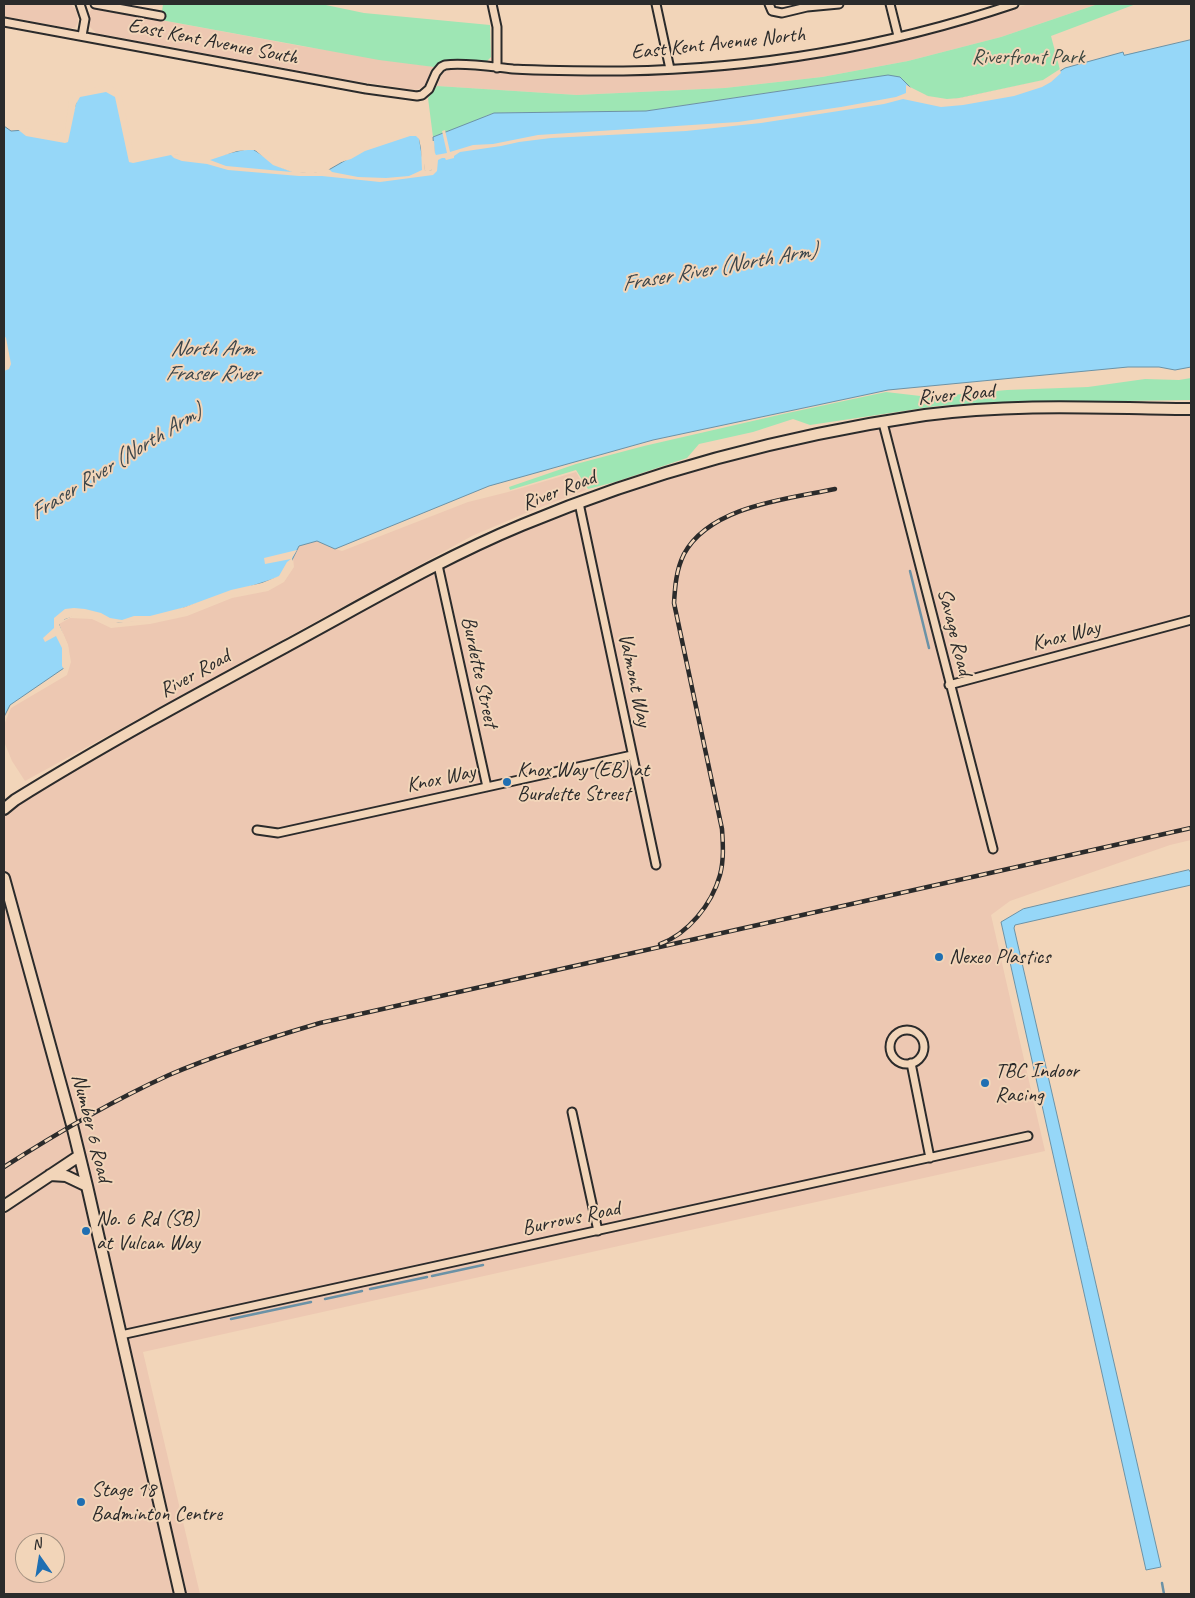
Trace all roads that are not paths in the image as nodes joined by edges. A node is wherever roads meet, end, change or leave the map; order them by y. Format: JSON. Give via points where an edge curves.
{"nodes":[{"id":1,"x":80,"y":4,"type":"edge"},
{"id":2,"x":95,"y":4,"type":"edge"},
{"id":3,"x":492,"y":4,"type":"edge"},
{"id":4,"x":656,"y":4,"type":"edge"},
{"id":5,"x":769,"y":4,"type":"edge"},
{"id":6,"x":839,"y":4,"type":"edge"},
{"id":7,"x":890,"y":4,"type":"edge"},
{"id":8,"x":1014,"y":4,"type":"edge"},
{"id":9,"x":161,"y":16,"type":"dead end"},
{"id":10,"x":4,"y":22,"type":"edge"},
{"id":11,"x":82,"y":36,"type":"junction"},
{"id":12,"x":898,"y":36,"type":"junction"},
{"id":13,"x":497,"y":68,"type":"junction"},
{"id":14,"x":670,"y":69,"type":"junction"},
{"id":15,"x":431,"y":86,"type":"joint"},
{"id":16,"x":1191,"y":409,"type":"edge"},
{"id":17,"x":883,"y":423,"type":"junction"},
{"id":18,"x":579,"y":502,"type":"junction"},
{"id":19,"x":438,"y":565,"type":"junction"},
{"id":20,"x":1191,"y":620,"type":"edge"},
{"id":21,"x":950,"y":685,"type":"junction"},
{"id":22,"x":632,"y":755,"type":"junction"},
{"id":23,"x":487,"y":787,"type":"junction"},
{"id":24,"x":4,"y":809,"type":"edge"},
{"id":25,"x":256,"y":830,"type":"dead end"},
{"id":26,"x":992,"y":849,"type":"dead end"},
{"id":27,"x":656,"y":865,"type":"dead end"},
{"id":28,"x":4,"y":878,"type":"edge"},
{"id":29,"x":911,"y":1063,"type":"junction"},
{"id":30,"x":572,"y":1112,"type":"dead end"},
{"id":31,"x":1028,"y":1136,"type":"dead end"},
{"id":32,"x":79,"y":1156,"type":"junction"},
{"id":33,"x":930,"y":1158,"type":"junction"},
{"id":34,"x":50,"y":1175,"type":"junction"},
{"id":35,"x":87,"y":1186,"type":"junction"},
{"id":36,"x":4,"y":1206,"type":"edge"},
{"id":37,"x":598,"y":1231,"type":"junction"},
{"id":38,"x":121,"y":1335,"type":"junction"},
{"id":39,"x":180,"y":1594,"type":"edge"}],
"edges":[{"from":1,"to":11,"type":"street","via":[[85,18]]},
{"from":2,"to":9,"type":"street"},
{"from":3,"to":13,"type":"street","via":[[497,26]]},
{"from":4,"to":14,"type":"street"},
{"from":5,"to":6,"type":"street","via":[[772,11],[779,13]]},
{"from":7,"to":12,"type":"street"},
{"from":8,"to":12,"type":"street","name":"East Kent Avenue North"},
{"from":10,"to":11,"type":"street","name":"East Kent Avenue South"},
{"from":11,"to":15,"type":"street","name":"East Kent Avenue South","via":[[417,96],[426,93]]},
{"from":12,"to":14,"type":"street","name":"East Kent Avenue North","via":[[738,64]]},
{"from":13,"to":14,"type":"street","name":"East Kent Avenue North","via":[[578,71]]},
{"from":13,"to":15,"type":"street","name":"East Kent Avenue North","via":[[445,65],[438,70]]},
{"from":16,"to":17,"type":"street","name":"River Road","via":[[1002,409],[926,415]]},
{"from":17,"to":18,"type":"street","name":"River Road","via":[[764,447],[653,477]]},
{"from":17,"to":21,"type":"street","name":"Savage Road"},
{"from":18,"to":19,"type":"street","name":"River Road"},
{"from":18,"to":22,"type":"street","name":"Valmont Way"},
{"from":19,"to":23,"type":"street","name":"Burdette Street"},
{"from":19,"to":24,"type":"street","name":"River Road","via":[[112,742],[23,794]]},
{"from":20,"to":21,"type":"street","name":"Knox Way"},
{"from":21,"to":26,"type":"street","name":"Savage Road"},
{"from":22,"to":23,"type":"street","name":"Knox Way"},
{"from":22,"to":27,"type":"street","name":"Valmont Way"},
{"from":23,"to":25,"type":"street","name":"Knox Way","via":[[278,833]]},
{"from":28,"to":32,"type":"street","name":"Number 6 Road"},
{"from":29,"to":29,"type":"street","via":[[920,1058],[924,1043],[914,1031],[904,1030],[894,1036],[890,1047],[895,1058]]},
{"from":29,"to":33,"type":"street"},
{"from":30,"to":37,"type":"street"},
{"from":31,"to":33,"type":"street","name":"Burrows Road"},
{"from":32,"to":34,"type":"street"},
{"from":32,"to":35,"type":"street","name":"Number 6 Road"},
{"from":33,"to":37,"type":"street","name":"Burrows Road"},
{"from":34,"to":35,"type":"street","via":[[66,1176]]},
{"from":34,"to":36,"type":"street"},
{"from":35,"to":38,"type":"street","name":"Number 6 Road"},
{"from":37,"to":38,"type":"street","name":"Burrows Road"},
{"from":38,"to":39,"type":"street","name":"Number 6 Road"}]}
